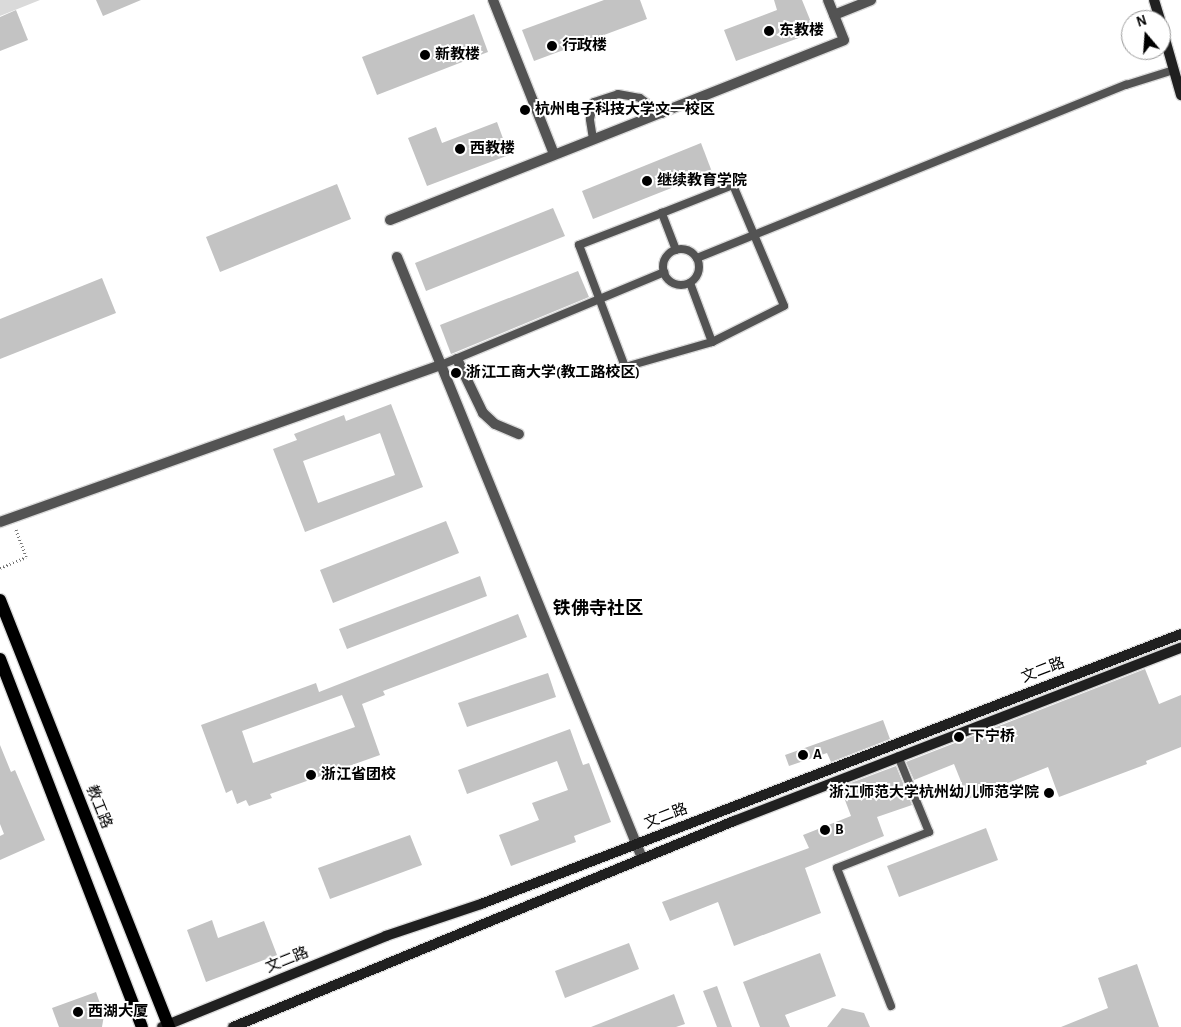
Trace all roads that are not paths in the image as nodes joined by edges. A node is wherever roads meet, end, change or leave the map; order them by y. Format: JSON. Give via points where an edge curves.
{"nodes":[{"id":1,"x":493,"y":0,"type":"edge"},
{"id":2,"x":828,"y":0,"type":"edge"},
{"id":3,"x":871,"y":0,"type":"edge"},
{"id":4,"x":834,"y":15,"type":"junction"},
{"id":5,"x":1171,"y":59,"type":"edge"},
{"id":6,"x":1174,"y":70,"type":"junction"},
{"id":7,"x":1181,"y":95,"type":"edge"},
{"id":8,"x":662,"y":114,"type":"junction"},
{"id":9,"x":593,"y":139,"type":"junction"},
{"id":10,"x":554,"y":154,"type":"junction"},
{"id":11,"x":662,"y":213,"type":"junction"},
{"id":12,"x":390,"y":220,"type":"dead end"},
{"id":13,"x":754,"y":235,"type":"junction"},
{"id":14,"x":676,"y":250,"type":"junction"},
{"id":15,"x":397,"y":257,"type":"dead end"},
{"id":16,"x":697,"y":258,"type":"junction"},
{"id":17,"x":664,"y":272,"type":"junction"},
{"id":18,"x":690,"y":283,"type":"junction"},
{"id":19,"x":599,"y":299,"type":"junction"},
{"id":20,"x":712,"y":342,"type":"junction"},
{"id":21,"x":457,"y":359,"type":"junction"},
{"id":22,"x":441,"y":365,"type":"junction"},
{"id":23,"x":519,"y":434,"type":"dead end"},
{"id":24,"x":5,"y":520,"type":"edge"},
{"id":25,"x":0,"y":600,"type":"edge"},
{"id":26,"x":1181,"y":634,"type":"edge"},
{"id":27,"x":1181,"y":648,"type":"edge"},
{"id":28,"x":0,"y":659,"type":"edge"},
{"id":29,"x":898,"y":756,"type":"junction"},
{"id":30,"x":635,"y":844,"type":"junction"},
{"id":31,"x":642,"y":858,"type":"junction"},
{"id":32,"x":891,"y":1006,"type":"dead end"},
{"id":33,"x":166,"y":1026,"type":"edge"},
{"id":34,"x":142,"y":1027,"type":"edge"},
{"id":35,"x":233,"y":1027,"type":"edge"}],
"edges":[{"from":1,"to":10,"type":"street"},
{"from":2,"to":4,"type":"street"},
{"from":3,"to":4,"type":"street"},
{"from":4,"to":8,"type":"street","via":[[844,40]]},
{"from":5,"to":6,"type":"main road"},
{"from":6,"to":7,"type":"main road"},
{"from":6,"to":13,"type":"lane","via":[[1126,85]]},
{"from":8,"to":9,"type":"street"},
{"from":8,"to":9,"type":"lane","via":[[640,98],[618,94],[594,102],[590,119]]},
{"from":9,"to":10,"type":"street"},
{"from":10,"to":12,"type":"street"},
{"from":11,"to":13,"type":"lane","via":[[733,185]]},
{"from":11,"to":14,"type":"lane"},
{"from":11,"to":19,"type":"lane","via":[[578,245]]},
{"from":13,"to":16,"type":"lane"},
{"from":13,"to":20,"type":"lane","via":[[784,306]]},
{"from":14,"to":16,"type":"lane","via":[[688,250]]},
{"from":14,"to":17,"type":"lane","via":[[667,256]]},
{"from":15,"to":22,"type":"street"},
{"from":16,"to":18,"type":"lane","via":[[698,275]]},
{"from":17,"to":18,"type":"lane","via":[[674,284]]},
{"from":17,"to":19,"type":"lane"},
{"from":18,"to":20,"type":"lane"},
{"from":19,"to":20,"type":"lane","via":[[625,368]]},
{"from":19,"to":21,"type":"lane"},
{"from":21,"to":22,"type":"lane"},
{"from":21,"to":23,"type":"street","via":[[483,413],[495,424]]},
{"from":22,"to":24,"type":"street"},
{"from":22,"to":30,"type":"street"},
{"from":25,"to":33,"type":"main road","name":"教工路"},
{"from":26,"to":30,"type":"main road","name":"文二路"},
{"from":27,"to":29,"type":"main road","name":"文二路"},
{"from":28,"to":34,"type":"main road"},
{"from":29,"to":31,"type":"main road","name":"文二路"},
{"from":29,"to":32,"type":"lane","via":[[928,832],[837,868]]},
{"from":30,"to":31,"type":"street"},
{"from":30,"to":33,"type":"main road","name":"文二路","via":[[482,904],[386,936]]},
{"from":31,"to":35,"type":"main road","name":"文二路"}]}
